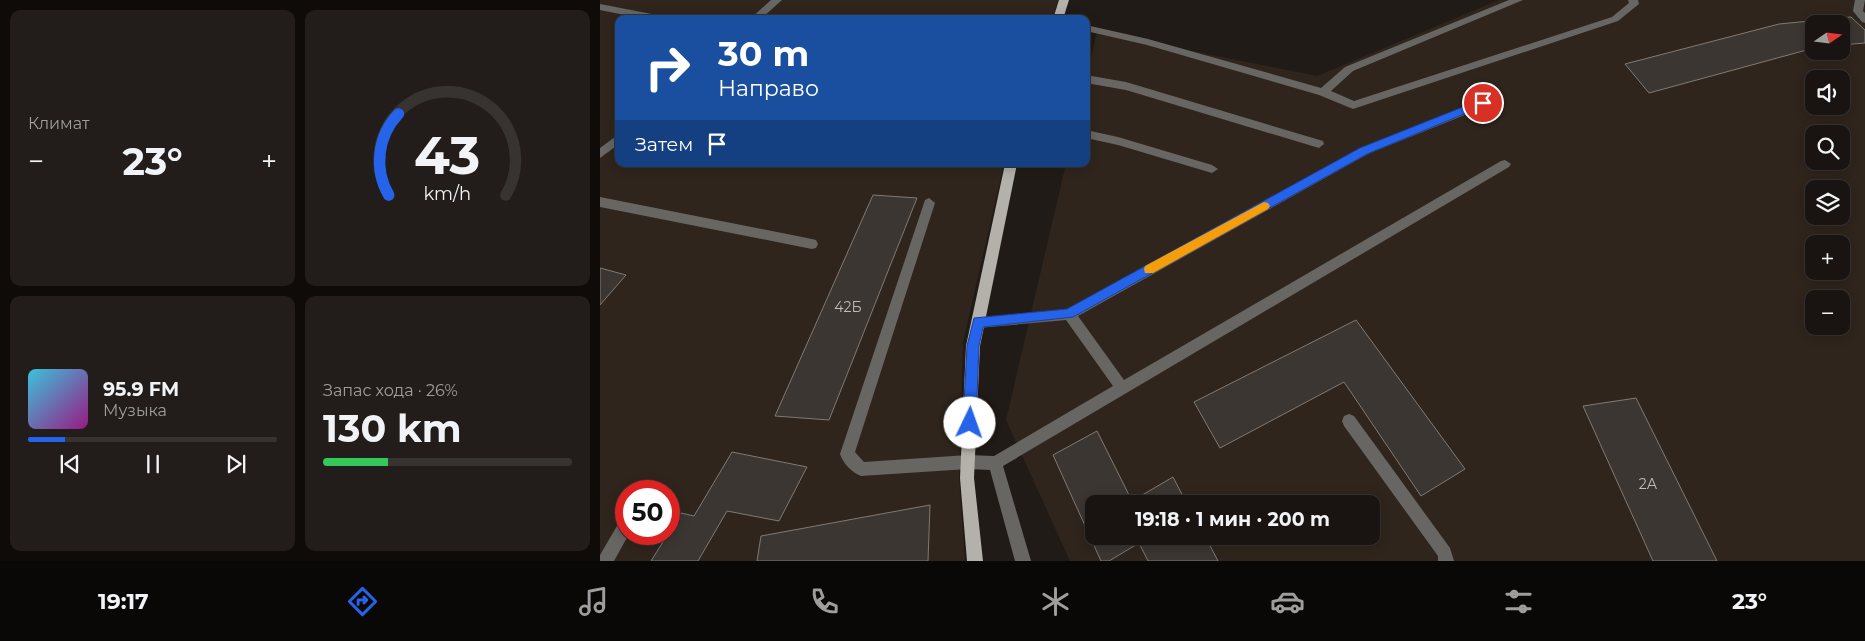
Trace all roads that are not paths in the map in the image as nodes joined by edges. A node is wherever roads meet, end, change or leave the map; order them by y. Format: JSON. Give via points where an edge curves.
{"nodes":[{"id":1,"x":776,"y":0,"type":"edge"},
{"id":2,"x":1064,"y":0,"type":"edge"},
{"id":3,"x":1518,"y":0,"type":"edge"},
{"id":4,"x":1633,"y":0,"type":"edge"},
{"id":5,"x":1860,"y":0,"type":"edge"},
{"id":6,"x":600,"y":7,"type":"edge"},
{"id":7,"x":641,"y":15,"type":"edge"},
{"id":8,"x":759,"y":15,"type":"edge"},
{"id":9,"x":1059,"y":15,"type":"edge"},
{"id":10,"x":1865,"y":20,"type":"edge"},
{"id":11,"x":1090,"y":29,"type":"edge"},
{"id":12,"x":1090,"y":80,"type":"edge"},
{"id":13,"x":1323,"y":92,"type":"junction"},
{"id":14,"x":1483,"y":103,"type":"dead end"},
{"id":15,"x":1090,"y":135,"type":"edge"},
{"id":16,"x":615,"y":141,"type":"edge"},
{"id":17,"x":1319,"y":144,"type":"dead end"},
{"id":18,"x":600,"y":154,"type":"edge"},
{"id":19,"x":1505,"y":164,"type":"dead end"},
{"id":20,"x":1010,"y":167,"type":"edge"},
{"id":21,"x":1212,"y":169,"type":"dead end"},
{"id":22,"x":600,"y":202,"type":"edge"},
{"id":23,"x":929,"y":203,"type":"dead end"},
{"id":24,"x":812,"y":244,"type":"dead end"},
{"id":25,"x":1069,"y":314,"type":"junction"},
{"id":26,"x":979,"y":322,"type":"junction"},
{"id":27,"x":1122,"y":388,"type":"junction"},
{"id":28,"x":1349,"y":421,"type":"dead end"},
{"id":29,"x":968,"y":462,"type":"junction"},
{"id":30,"x":995,"y":463,"type":"junction"},
{"id":31,"x":615,"y":543,"type":"edge"},
{"id":32,"x":605,"y":561,"type":"edge"},
{"id":33,"x":975,"y":561,"type":"edge"},
{"id":34,"x":1023,"y":561,"type":"edge"},
{"id":35,"x":1446,"y":561,"type":"edge"}],
"edges":[{"from":1,"to":8,"type":"lane"},
{"from":2,"to":9,"type":"main road"},
{"from":3,"to":13,"type":"lane","via":[[1349,69]]},
{"from":4,"to":13,"type":"lane","via":[[1634,4],[1615,19],[1353,106]]},
{"from":5,"to":10,"type":"lane","via":[[1858,11]]},
{"from":6,"to":7,"type":"lane"},
{"from":11,"to":13,"type":"lane","via":[[1148,42]]},
{"from":12,"to":17,"type":"lane","via":[[1126,86]]},
{"from":14,"to":25,"type":"lane","via":[[1364,151]]},
{"from":15,"to":21,"type":"lane"},
{"from":16,"to":18,"type":"lane"},
{"from":19,"to":27,"type":"lane"},
{"from":20,"to":26,"type":"main road"},
{"from":22,"to":24,"type":"lane"},
{"from":23,"to":29,"type":"lane","via":[[847,454],[861,468]]},
{"from":25,"to":26,"type":"lane"},
{"from":25,"to":27,"type":"lane"},
{"from":26,"to":29,"type":"main road","via":[[973,346]]},
{"from":27,"to":30,"type":"lane"},
{"from":28,"to":35,"type":"lane","via":[[1445,553]]},
{"from":29,"to":30,"type":"lane"},
{"from":29,"to":33,"type":"main road"},
{"from":30,"to":34,"type":"lane"},
{"from":31,"to":32,"type":"lane"}]}
